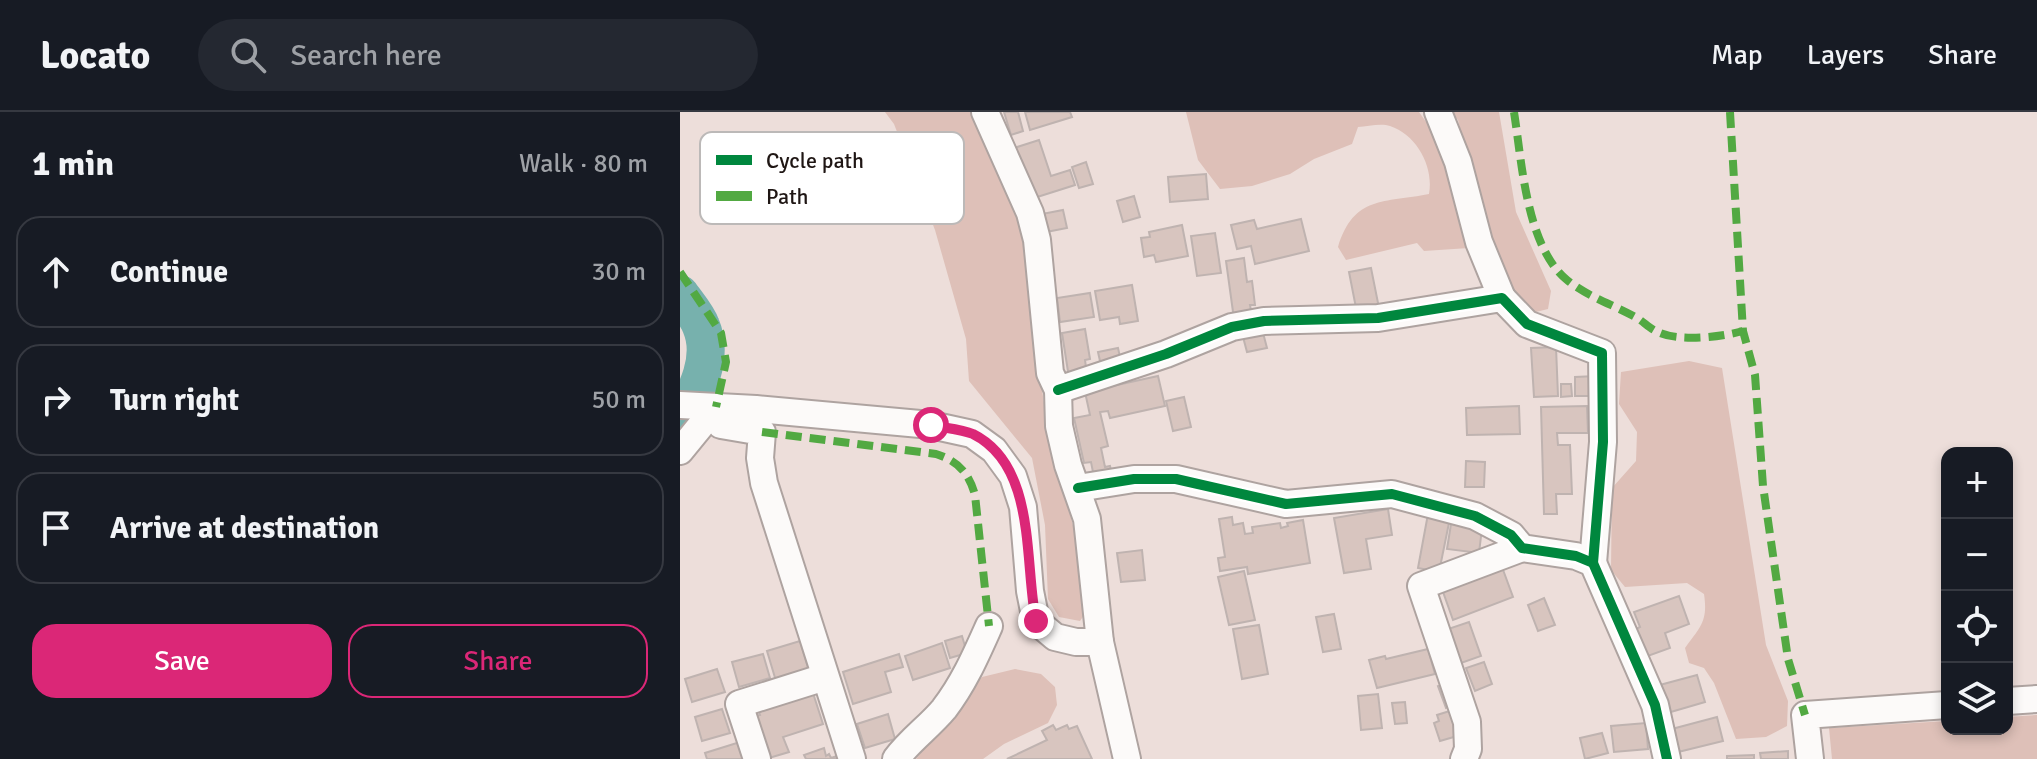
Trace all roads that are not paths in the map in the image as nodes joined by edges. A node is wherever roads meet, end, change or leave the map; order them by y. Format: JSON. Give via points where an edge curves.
{"nodes":[{"id":1,"x":985,"y":112,"type":"edge"},
{"id":2,"x":1438,"y":112,"type":"edge"},
{"id":3,"x":1502,"y":298,"type":"junction"},
{"id":4,"x":1058,"y":390,"type":"junction"},
{"id":5,"x":700,"y":406,"type":"edge"},
{"id":6,"x":680,"y":451,"type":"edge"},
{"id":7,"x":1078,"y":488,"type":"junction"},
{"id":8,"x":1522,"y":548,"type":"junction"},
{"id":9,"x":1593,"y":563,"type":"junction"},
{"id":10,"x":989,"y":626,"type":"dead end"},
{"id":11,"x":1100,"y":642,"type":"junction"},
{"id":12,"x":825,"y":677,"type":"junction"},
{"id":13,"x":2037,"y":699,"type":"edge"},
{"id":14,"x":2013,"y":701,"type":"edge"},
{"id":15,"x":1941,"y":705,"type":"edge"},
{"id":16,"x":757,"y":759,"type":"edge"},
{"id":17,"x":852,"y":759,"type":"edge"},
{"id":18,"x":896,"y":759,"type":"edge"},
{"id":19,"x":1127,"y":759,"type":"edge"},
{"id":20,"x":1464,"y":759,"type":"edge"},
{"id":21,"x":1667,"y":759,"type":"edge"},
{"id":22,"x":1810,"y":759,"type":"edge"}],
"edges":[{"from":1,"to":4,"type":"street","via":[[1030,213],[1050,373]]},
{"from":2,"to":3,"type":"street"},
{"from":3,"to":4,"type":"street","via":[[1378,318],[1264,321],[1232,327]]},
{"from":3,"to":9,"type":"street","via":[[1527,324],[1602,353],[1603,442]]},
{"from":4,"to":7,"type":"street","via":[[1059,426]]},
{"from":5,"to":6,"type":"street"},
{"from":5,"to":11,"type":"street","via":[[931,425],[972,434],[994,450],[1013,476],[1023,507],[1036,621],[1055,637]]},
{"from":5,"to":12,"type":"street","via":[[721,425],[762,432],[764,483]]},
{"from":7,"to":8,"type":"street","via":[[1176,479],[1286,504],[1392,494],[1475,516],[1511,535]]},
{"from":7,"to":11,"type":"street","via":[[1087,519]]},
{"from":8,"to":9,"type":"street"},
{"from":8,"to":20,"type":"street","via":[[1421,586],[1467,722]]},
{"from":9,"to":21,"type":"street","via":[[1655,705]]},
{"from":10,"to":18,"type":"street","via":[[966,679]]},
{"from":11,"to":19,"type":"street"},
{"from":12,"to":16,"type":"street","via":[[739,704]]},
{"from":12,"to":17,"type":"street"},
{"from":13,"to":14,"type":"street"},
{"from":15,"to":22,"type":"street","via":[[1805,715]]}]}
